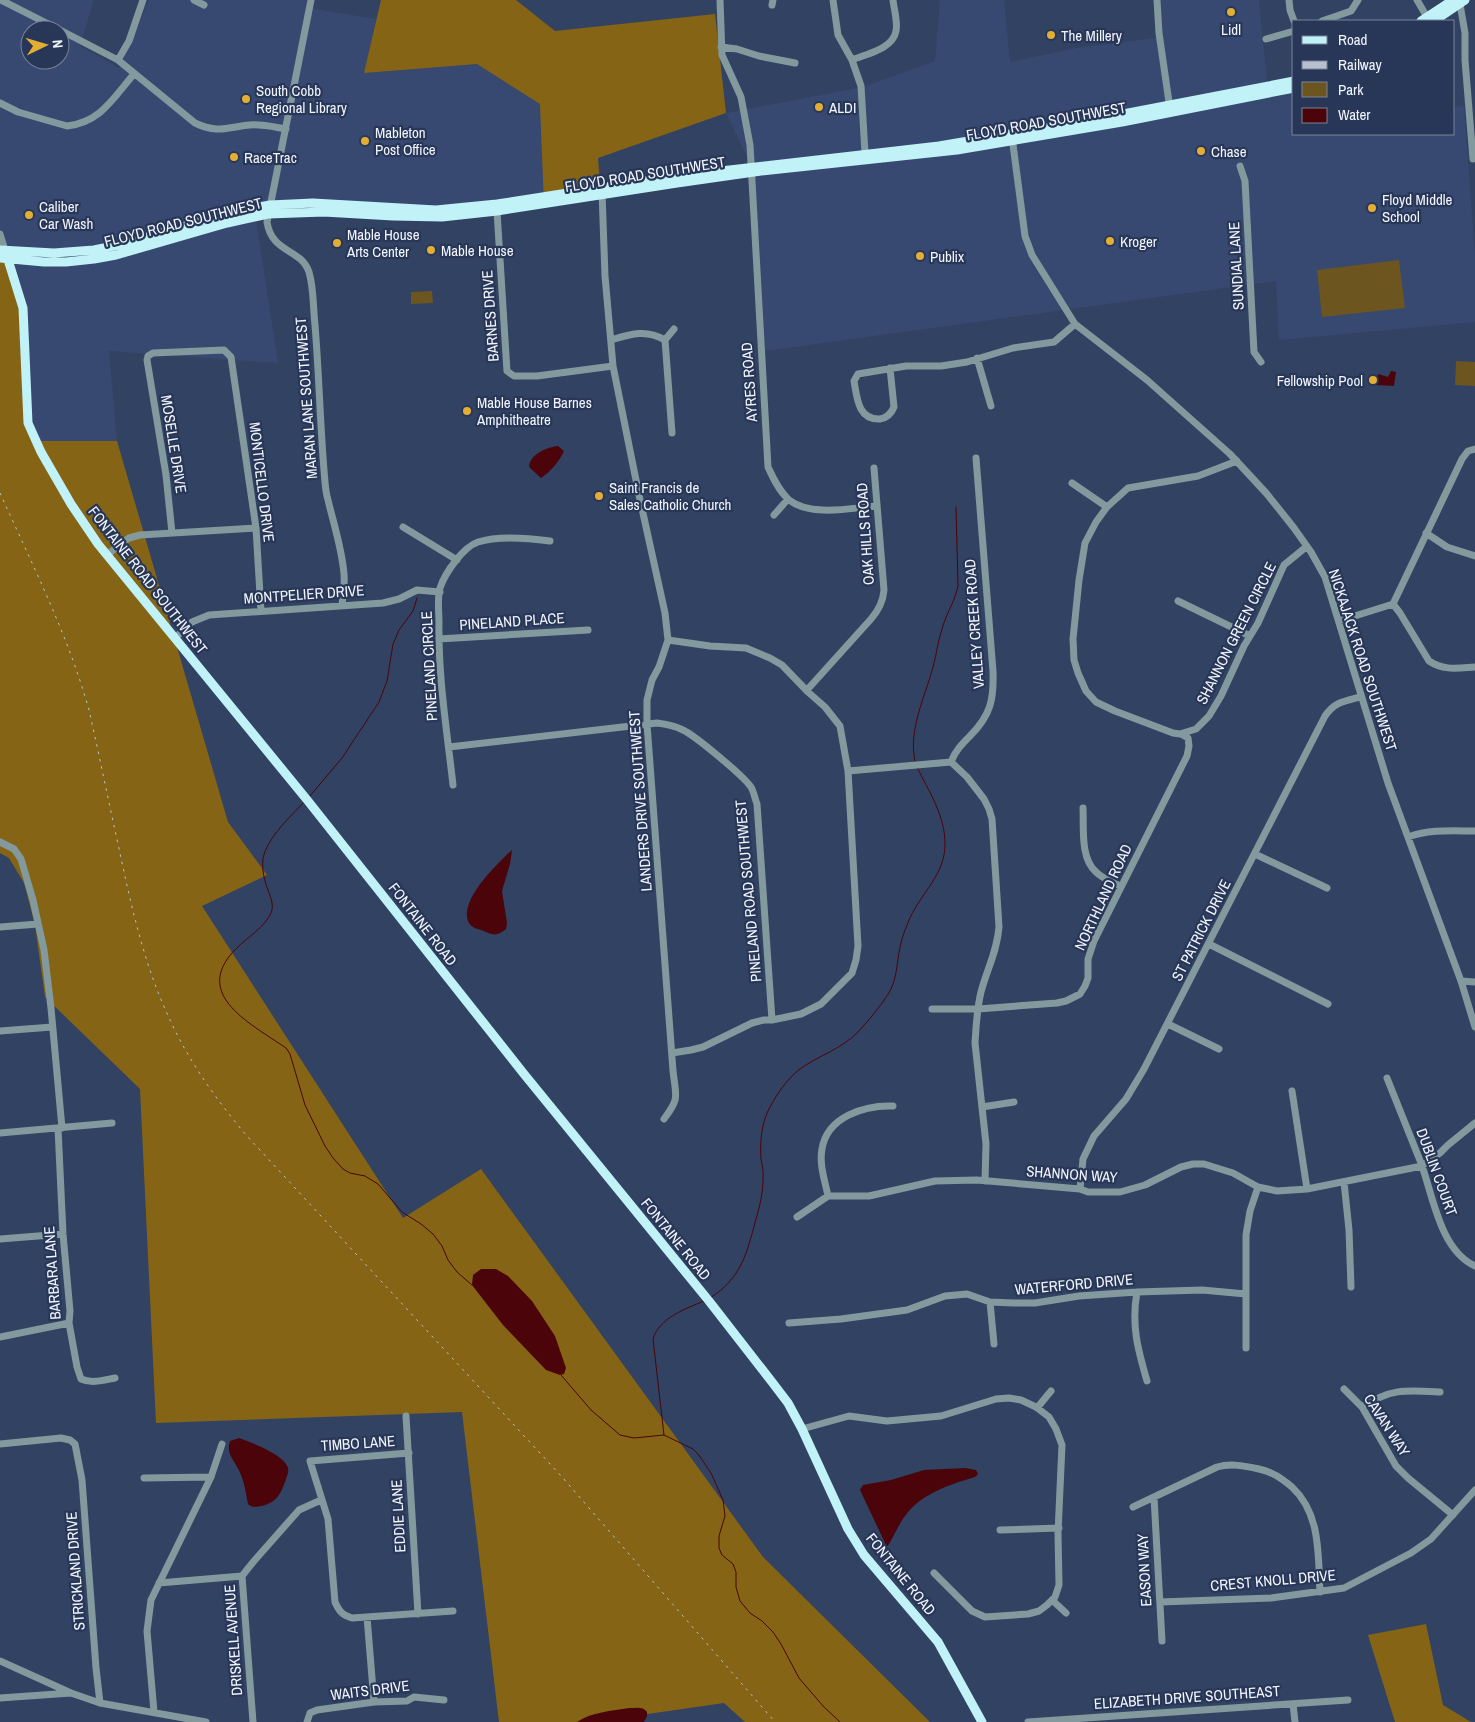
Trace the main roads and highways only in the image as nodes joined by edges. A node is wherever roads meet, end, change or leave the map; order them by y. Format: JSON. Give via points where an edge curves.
{"nodes":[{"id":1,"x":1459,"y":1,"type":"edge"},
{"id":2,"x":1428,"y":20,"type":"edge"},
{"id":3,"x":1292,"y":80,"type":"edge"},
{"id":4,"x":1292,"y":88,"type":"edge"},
{"id":5,"x":1170,"y":109,"type":"junction"},
{"id":6,"x":1012,"y":137,"type":"junction"},
{"id":7,"x":752,"y":169,"type":"junction"},
{"id":8,"x":602,"y":190,"type":"junction"},
{"id":9,"x":269,"y":209,"type":"junction"},
{"id":10,"x":3,"y":254,"type":"edge"},
{"id":11,"x":308,"y":801,"type":"joint"},
{"id":12,"x":982,"y":1722,"type":"edge"}],
"edges":[{"from":1,"to":2,"type":"main road"},
{"from":3,"to":5,"type":"main road","name":"FLOYD ROAD SOUTHWEST"},
{"from":4,"to":5,"type":"main road","name":"FLOYD ROAD SOUTHWEST"},
{"from":5,"to":6,"type":"main road","name":"FLOYD ROAD SOUTHWEST"},
{"from":6,"to":7,"type":"main road","name":"FLOYD ROAD SOUTHWEST"},
{"from":6,"to":7,"type":"main road","name":"FLOYD ROAD SOUTHWEST","via":[[957,150]]},
{"from":7,"to":8,"type":"main road","name":"FLOYD ROAD SOUTHWEST"},
{"from":8,"to":9,"type":"main road","name":"FLOYD ROAD SOUTHWEST","via":[[436,210],[313,203]]},
{"from":8,"to":9,"type":"main road","name":"FLOYD ROAD SOUTHWEST","via":[[497,212],[435,217]]},
{"from":9,"to":10,"type":"main road","name":"FLOYD ROAD SOUTHWEST","via":[[100,258],[66,262]]},
{"from":10,"to":11,"type":"main road","name":"FONTAINE ROAD SOUTHWEST","via":[[23,308],[27,413],[40,452],[98,544]]},
{"from":11,"to":12,"type":"main road","name":"FONTAINE ROAD","via":[[788,1403],[848,1529],[900,1599],[938,1642]]}]}
